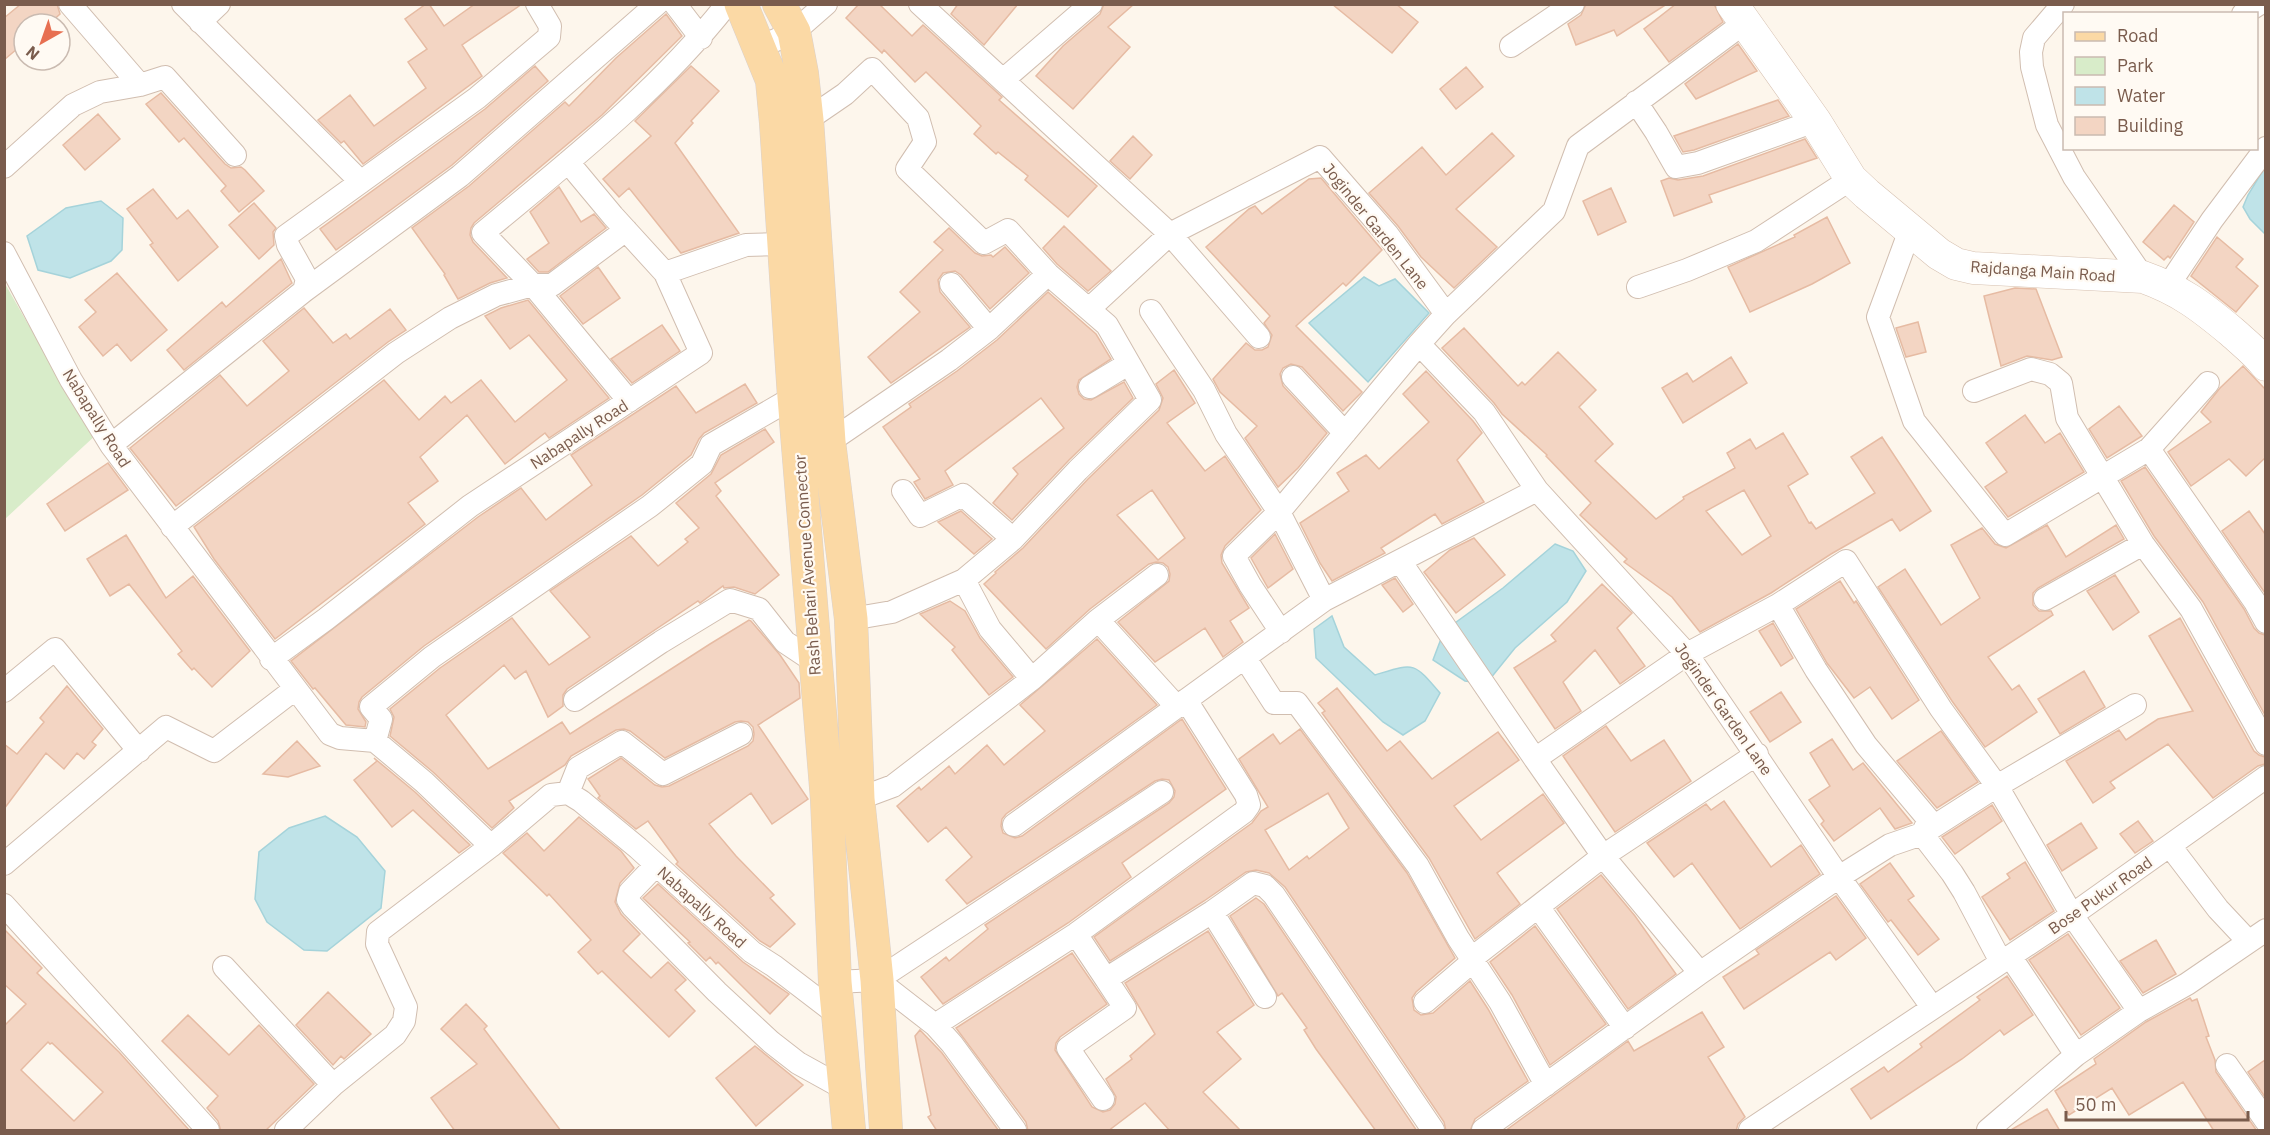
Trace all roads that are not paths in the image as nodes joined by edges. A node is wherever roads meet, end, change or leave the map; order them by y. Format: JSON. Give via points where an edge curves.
{"nodes":[{"id":1,"x":70,"y":4,"type":"edge"},
{"id":2,"x":183,"y":4,"type":"edge"},
{"id":3,"x":219,"y":4,"type":"edge"},
{"id":4,"x":537,"y":4,"type":"edge"},
{"id":5,"x":657,"y":4,"type":"edge"},
{"id":6,"x":675,"y":4,"type":"edge"},
{"id":7,"x":727,"y":4,"type":"edge"},
{"id":8,"x":741,"y":4,"type":"edge"},
{"id":9,"x":826,"y":4,"type":"edge"},
{"id":10,"x":920,"y":4,"type":"edge"},
{"id":11,"x":1091,"y":4,"type":"edge"},
{"id":12,"x":1573,"y":4,"type":"edge"},
{"id":13,"x":2063,"y":4,"type":"edge"},
{"id":14,"x":2259,"y":4,"type":"edge"},
{"id":15,"x":2246,"y":12,"type":"edge"},
{"id":16,"x":1738,"y":14,"type":"edge"},
{"id":17,"x":786,"y":18,"type":"edge"},
{"id":18,"x":200,"y":22,"type":"junction"},
{"id":19,"x":701,"y":38,"type":"junction"},
{"id":20,"x":1511,"y":46,"type":"dead end"},
{"id":21,"x":760,"y":47,"type":"junction"},
{"id":22,"x":1003,"y":80,"type":"junction"},
{"id":23,"x":140,"y":85,"type":"junction"},
{"id":24,"x":1636,"y":102,"type":"junction"},
{"id":25,"x":807,"y":120,"type":"junction"},
{"id":26,"x":2056,"y":120,"type":"edge"},
{"id":27,"x":1815,"y":121,"type":"junction"},
{"id":28,"x":2063,"y":142,"type":"edge"},
{"id":29,"x":2265,"y":148,"type":"edge"},
{"id":30,"x":2065,"y":150,"type":"edge"},
{"id":31,"x":235,"y":155,"type":"dead end"},
{"id":32,"x":568,"y":162,"type":"junction"},
{"id":33,"x":4,"y":167,"type":"edge"},
{"id":34,"x":1851,"y":179,"type":"junction"},
{"id":35,"x":361,"y":183,"type":"junction"},
{"id":36,"x":626,"y":230,"type":"junction"},
{"id":37,"x":1910,"y":230,"type":"junction"},
{"id":38,"x":1170,"y":234,"type":"junction"},
{"id":39,"x":784,"y":244,"type":"junction"},
{"id":40,"x":4,"y":253,"type":"edge"},
{"id":41,"x":665,"y":273,"type":"junction"},
{"id":42,"x":1048,"y":274,"type":"junction"},
{"id":43,"x":2156,"y":282,"type":"junction"},
{"id":44,"x":951,"y":284,"type":"dead end"},
{"id":45,"x":533,"y":285,"type":"junction"},
{"id":46,"x":1638,"y":287,"type":"dead end"},
{"id":47,"x":304,"y":291,"type":"junction"},
{"id":48,"x":1089,"y":309,"type":"junction"},
{"id":49,"x":1151,"y":311,"type":"dead end"},
{"id":50,"x":1446,"y":314,"type":"junction"},
{"id":51,"x":989,"y":329,"type":"junction"},
{"id":52,"x":1259,"y":338,"type":"dead end"},
{"id":53,"x":1419,"y":344,"type":"junction"},
{"id":54,"x":1128,"y":364,"type":"junction"},
{"id":55,"x":2265,"y":365,"type":"edge"},
{"id":56,"x":1293,"y":377,"type":"dead end"},
{"id":57,"x":2208,"y":383,"type":"dead end"},
{"id":58,"x":1090,"y":387,"type":"dead end"},
{"id":59,"x":1974,"y":391,"type":"dead end"},
{"id":60,"x":794,"y":397,"type":"junction"},
{"id":61,"x":629,"y":401,"type":"junction"},
{"id":62,"x":1345,"y":433,"type":"junction"},
{"id":63,"x":829,"y":442,"type":"junction"},
{"id":64,"x":111,"y":445,"type":"junction"},
{"id":65,"x":2149,"y":449,"type":"junction"},
{"id":66,"x":2102,"y":476,"type":"junction"},
{"id":67,"x":1537,"y":490,"type":"junction"},
{"id":68,"x":903,"y":491,"type":"dead end"},
{"id":69,"x":1279,"y":512,"type":"junction"},
{"id":70,"x":172,"y":527,"type":"junction"},
{"id":71,"x":1013,"y":539,"type":"junction"},
{"id":72,"x":2143,"y":544,"type":"junction"},
{"id":73,"x":1400,"y":561,"type":"junction"},
{"id":74,"x":1157,"y":575,"type":"dead end"},
{"id":75,"x":964,"y":580,"type":"junction"},
{"id":76,"x":2045,"y":599,"type":"dead end"},
{"id":77,"x":1324,"y":600,"type":"junction"},
{"id":78,"x":1778,"y":605,"type":"junction"},
{"id":79,"x":851,"y":619,"type":"junction"},
{"id":80,"x":1098,"y":620,"type":"junction"},
{"id":81,"x":2265,"y":622,"type":"edge"},
{"id":82,"x":1281,"y":632,"type":"junction"},
{"id":83,"x":1688,"y":654,"type":"junction"},
{"id":84,"x":1245,"y":658,"type":"junction"},
{"id":85,"x":271,"y":659,"type":"junction"},
{"id":86,"x":815,"y":662,"type":"junction"},
{"id":87,"x":1032,"y":679,"type":"junction"},
{"id":88,"x":295,"y":689,"type":"junction"},
{"id":89,"x":4,"y":691,"type":"edge"},
{"id":90,"x":575,"y":700,"type":"dead end"},
{"id":91,"x":1182,"y":704,"type":"junction"},
{"id":92,"x":2135,"y":705,"type":"dead end"},
{"id":93,"x":741,"y":734,"type":"dead end"},
{"id":94,"x":375,"y":741,"type":"junction"},
{"id":95,"x":2265,"y":744,"type":"edge"},
{"id":96,"x":139,"y":751,"type":"junction"},
{"id":97,"x":1757,"y":754,"type":"junction"},
{"id":98,"x":1535,"y":759,"type":"junction"},
{"id":99,"x":2265,"y":777,"type":"edge"},
{"id":100,"x":1996,"y":786,"type":"junction"},
{"id":101,"x":1162,"y":792,"type":"dead end"},
{"id":102,"x":568,"y":793,"type":"junction"},
{"id":103,"x":858,"y":798,"type":"junction"},
{"id":104,"x":1014,"y":825,"type":"dead end"},
{"id":105,"x":1922,"y":834,"type":"junction"},
{"id":106,"x":491,"y":846,"type":"junction"},
{"id":107,"x":2170,"y":846,"type":"junction"},
{"id":108,"x":1603,"y":856,"type":"junction"},
{"id":109,"x":4,"y":864,"type":"edge"},
{"id":110,"x":656,"y":865,"type":"junction"},
{"id":111,"x":1839,"y":877,"type":"junction"},
{"id":112,"x":4,"y":905,"type":"edge"},
{"id":113,"x":1539,"y":908,"type":"junction"},
{"id":114,"x":1212,"y":912,"type":"junction"},
{"id":115,"x":2072,"y":915,"type":"junction"},
{"id":116,"x":1076,"y":934,"type":"junction"},
{"id":117,"x":2257,"y":935,"type":"edge"},
{"id":118,"x":2006,"y":959,"type":"junction"},
{"id":119,"x":1473,"y":961,"type":"junction"},
{"id":120,"x":224,"y":967,"type":"dead end"},
{"id":121,"x":1700,"y":973,"type":"junction"},
{"id":122,"x":1106,"y":979,"type":"junction"},
{"id":123,"x":877,"y":980,"type":"junction"},
{"id":124,"x":835,"y":982,"type":"junction"},
{"id":125,"x":1265,"y":997,"type":"dead end"},
{"id":126,"x":1425,"y":1002,"type":"dead end"},
{"id":127,"x":1932,"y":1007,"type":"junction"},
{"id":128,"x":2139,"y":1011,"type":"junction"},
{"id":129,"x":838,"y":1015,"type":"junction"},
{"id":130,"x":935,"y":1024,"type":"junction"},
{"id":131,"x":1625,"y":1028,"type":"junction"},
{"id":132,"x":2076,"y":1055,"type":"junction"},
{"id":133,"x":2227,"y":1065,"type":"dead end"},
{"id":134,"x":333,"y":1085,"type":"junction"},
{"id":135,"x":1546,"y":1085,"type":"junction"},
{"id":136,"x":845,"y":1089,"type":"junction"},
{"id":137,"x":1103,"y":1099,"type":"dead end"},
{"id":138,"x":2265,"y":1121,"type":"edge"},
{"id":139,"x":208,"y":1131,"type":"edge"},
{"id":140,"x":286,"y":1131,"type":"edge"},
{"id":141,"x":849,"y":1131,"type":"edge"},
{"id":142,"x":886,"y":1131,"type":"edge"},
{"id":143,"x":1015,"y":1131,"type":"edge"},
{"id":144,"x":1433,"y":1131,"type":"edge"},
{"id":145,"x":1483,"y":1131,"type":"edge"},
{"id":146,"x":1750,"y":1131,"type":"edge"},
{"id":147,"x":1988,"y":1131,"type":"edge"}],
"edges":[{"from":1,"to":23,"type":"street"},
{"from":2,"to":18,"type":"street"},
{"from":3,"to":18,"type":"street"},
{"from":4,"to":35,"type":"street","via":[[550,26],[549,37],[477,98]]},
{"from":5,"to":47,"type":"street","via":[[460,176]]},
{"from":6,"to":19,"type":"street"},
{"from":7,"to":19,"type":"street"},
{"from":8,"to":21,"type":"main road","name":"Rash Behari Avenue Connector"},
{"from":9,"to":17,"type":"street"},
{"from":10,"to":22,"type":"street"},
{"from":11,"to":22,"type":"street"},
{"from":12,"to":20,"type":"street"},
{"from":13,"to":26,"type":"street","via":[[2034,38],[2031,52],[2032,67]]},
{"from":14,"to":15,"type":"street"},
{"from":16,"to":24,"type":"street"},
{"from":16,"to":27,"type":"street","name":"Rajdanga Main Road"},
{"from":17,"to":21,"type":"street"},
{"from":17,"to":25,"type":"main road","name":"Rash Behari Avenue Connector","via":[[802,74]]},
{"from":18,"to":35,"type":"street"},
{"from":19,"to":32,"type":"street"},
{"from":21,"to":39,"type":"main road","name":"Rash Behari Avenue Connector","via":[[772,80]]},
{"from":22,"to":38,"type":"street"},
{"from":23,"to":31,"type":"street","via":[[165,77]]},
{"from":23,"to":33,"type":"street","via":[[100,92],[72,105]]},
{"from":24,"to":27,"type":"street","via":[[1676,167],[1698,163]]},
{"from":24,"to":50,"type":"street","via":[[1578,146],[1554,211]]},
{"from":25,"to":42,"type":"street","via":[[845,94],[872,69],[918,118],[925,142],[907,169],[984,243],[1008,230]]},
{"from":25,"to":63,"type":"main road","name":"Rash Behari Avenue Connector"},
{"from":26,"to":28,"type":"street"},
{"from":27,"to":34,"type":"street","name":"Rajdanga Main Road"},
{"from":29,"to":43,"type":"street","via":[[2212,220]]},
{"from":30,"to":43,"type":"street","via":[[2074,177]]},
{"from":32,"to":36,"type":"street","name":"Nabapally Road"},
{"from":32,"to":45,"type":"street","via":[[483,233]]},
{"from":34,"to":37,"type":"street","name":"Rajdanga Main Road"},
{"from":34,"to":46,"type":"street","via":[[1756,241]]},
{"from":35,"to":47,"type":"street","via":[[286,236],[307,279]]},
{"from":36,"to":41,"type":"street","name":"Nabapally Road"},
{"from":36,"to":45,"type":"street","via":[[552,285]]},
{"from":37,"to":43,"type":"street","name":"Rajdanga Main Road","via":[[1939,254],[1973,268]]},
{"from":37,"to":66,"type":"street","via":[[1878,317],[1914,421],[2005,535]]},
{"from":38,"to":48,"type":"street"},
{"from":38,"to":50,"type":"street","name":"Joginder Garden Lane","via":[[1320,157],[1388,235]]},
{"from":38,"to":52,"type":"street"},
{"from":39,"to":41,"type":"street","via":[[746,245]]},
{"from":39,"to":60,"type":"main road","name":"Rash Behari Avenue Connector"},
{"from":40,"to":64,"type":"street","name":"Nabapally Road","via":[[71,380]]},
{"from":41,"to":61,"type":"street","name":"Nabapally Road","via":[[701,353]]},
{"from":42,"to":48,"type":"street"},
{"from":42,"to":51,"type":"street"},
{"from":43,"to":55,"type":"street","name":"Rajdanga Main Road","via":[[2198,303],[2258,354]]},
{"from":44,"to":51,"type":"street"},
{"from":45,"to":61,"type":"street"},
{"from":45,"to":70,"type":"street","via":[[496,295],[450,318],[396,353]]},
{"from":47,"to":64,"type":"street"},
{"from":48,"to":54,"type":"street","via":[[1107,325]]},
{"from":49,"to":69,"type":"street"},
{"from":50,"to":53,"type":"street"},
{"from":51,"to":63,"type":"street"},
{"from":53,"to":62,"type":"street"},
{"from":53,"to":67,"type":"street","name":"Joginder Garden Lane","via":[[1484,412]]},
{"from":54,"to":58,"type":"street"},
{"from":54,"to":71,"type":"street","via":[[1150,400]]},
{"from":56,"to":62,"type":"street"},
{"from":57,"to":65,"type":"street"},
{"from":59,"to":66,"type":"street","via":[[2031,369],[2050,374],[2061,383],[2067,418]]},
{"from":60,"to":86,"type":"main road","name":"Rash Behari Avenue Connector"},
{"from":60,"to":94,"type":"street","via":[[711,445],[702,464],[650,506],[432,657],[388,693],[371,707],[381,719]]},
{"from":61,"to":85,"type":"street","name":"Nabapally Road","via":[[470,506]]},
{"from":62,"to":69,"type":"street"},
{"from":63,"to":79,"type":"main road","name":"Rash Behari Avenue Connector"},
{"from":64,"to":70,"type":"street","name":"Nabapally Road"},
{"from":65,"to":66,"type":"street"},
{"from":65,"to":81,"type":"street"},
{"from":66,"to":72,"type":"street"},
{"from":67,"to":73,"type":"street"},
{"from":67,"to":83,"type":"street","name":"Joginder Garden Lane"},
{"from":68,"to":71,"type":"street","via":[[920,516],[963,495]]},
{"from":69,"to":77,"type":"street"},
{"from":69,"to":82,"type":"street","via":[[1234,556]]},
{"from":70,"to":85,"type":"street","name":"Nabapally Road"},
{"from":71,"to":75,"type":"street"},
{"from":72,"to":76,"type":"street"},
{"from":72,"to":95,"type":"street","via":[[2191,609]]},
{"from":73,"to":77,"type":"street"},
{"from":73,"to":98,"type":"street"},
{"from":74,"to":80,"type":"street"},
{"from":75,"to":79,"type":"street","via":[[892,612]]},
{"from":75,"to":87,"type":"street","via":[[990,629]]},
{"from":77,"to":82,"type":"street"},
{"from":78,"to":83,"type":"street"},
{"from":78,"to":100,"type":"street","via":[[1845,561]]},
{"from":78,"to":105,"type":"street","via":[[1866,745],[1929,820]]},
{"from":79,"to":103,"type":"main road","name":"Rash Behari Avenue Connector"},
{"from":80,"to":87,"type":"street"},
{"from":80,"to":91,"type":"street"},
{"from":82,"to":84,"type":"street"},
{"from":83,"to":97,"type":"street","name":"Joginder Garden Lane"},
{"from":83,"to":98,"type":"street"},
{"from":84,"to":91,"type":"street"},
{"from":84,"to":119,"type":"street","via":[[1274,703],[1297,703],[1418,866]]},
{"from":85,"to":88,"type":"street","name":"Nabapally Road"},
{"from":86,"to":90,"type":"street","via":[[785,642],[759,609],[730,600]]},
{"from":86,"to":124,"type":"main road","name":"Rash Behari Avenue Connector","via":[[827,799]]},
{"from":87,"to":103,"type":"street","via":[[893,786]]},
{"from":88,"to":94,"type":"street","name":"Nabapally Road","via":[[330,734]]},
{"from":88,"to":96,"type":"street","via":[[214,751],[166,727]]},
{"from":89,"to":96,"type":"street","via":[[55,649]]},
{"from":91,"to":104,"type":"street"},
{"from":91,"to":116,"type":"street","via":[[1246,795],[1248,805],[1244,812]]},
{"from":92,"to":100,"type":"street"},
{"from":93,"to":102,"type":"street","via":[[663,774],[622,742],[578,768]]},
{"from":94,"to":106,"type":"street"},
{"from":96,"to":109,"type":"street"},
{"from":97,"to":108,"type":"street"},
{"from":97,"to":111,"type":"street","name":"Joginder Garden Lane"},
{"from":98,"to":108,"type":"street"},
{"from":99,"to":107,"type":"street","name":"Bose Pukur Road"},
{"from":100,"to":105,"type":"street"},
{"from":100,"to":115,"type":"street"},
{"from":101,"to":123,"type":"street"},
{"from":102,"to":106,"type":"street","via":[[551,795]]},
{"from":102,"to":110,"type":"street","name":"Nabapally Road"},
{"from":103,"to":123,"type":"main road","name":"Rash Behari Avenue Connector"},
{"from":105,"to":111,"type":"street","via":[[1890,845]]},
{"from":105,"to":118,"type":"street","via":[[1953,873]]},
{"from":106,"to":134,"type":"street","via":[[378,932],[377,944],[406,1007],[404,1021],[395,1035]]},
{"from":107,"to":115,"type":"street","name":"Bose Pukur Road"},
{"from":107,"to":117,"type":"street","via":[[2212,902]]},
{"from":108,"to":113,"type":"street"},
{"from":108,"to":121,"type":"street"},
{"from":110,"to":129,"type":"street","name":"Nabapally Road","via":[[747,948]]},
{"from":110,"to":136,"type":"street","via":[[630,892],[628,900],[632,906],[771,1042],[798,1064]]},
{"from":111,"to":121,"type":"street"},
{"from":111,"to":127,"type":"street","name":"Joginder Garden Lane"},
{"from":112,"to":139,"type":"street"},
{"from":113,"to":119,"type":"street"},
{"from":113,"to":131,"type":"street"},
{"from":114,"to":122,"type":"street"},
{"from":114,"to":125,"type":"street"},
{"from":114,"to":144,"type":"street","via":[[1253,883],[1265,886]]},
{"from":115,"to":118,"type":"street","name":"Bose Pukur Road"},
{"from":115,"to":128,"type":"street"},
{"from":116,"to":122,"type":"street"},
{"from":116,"to":130,"type":"street"},
{"from":117,"to":128,"type":"street","via":[[2187,984]]},
{"from":118,"to":127,"type":"street","name":"Bose Pukur Road"},
{"from":118,"to":132,"type":"street"},
{"from":119,"to":126,"type":"street"},
{"from":119,"to":135,"type":"street"},
{"from":120,"to":134,"type":"street"},
{"from":121,"to":131,"type":"street"},
{"from":122,"to":137,"type":"street","via":[[1125,1008],[1068,1048]]},
{"from":123,"to":124,"type":"street"},
{"from":123,"to":130,"type":"street"},
{"from":123,"to":142,"type":"main road","name":"Rash Behari Avenue Connector"},
{"from":124,"to":129,"type":"main road","name":"Rash Behari Avenue Connector"},
{"from":127,"to":146,"type":"street","name":"Bose Pukur Road"},
{"from":128,"to":132,"type":"street"},
{"from":129,"to":136,"type":"main road","name":"Rash Behari Avenue Connector"},
{"from":130,"to":143,"type":"street"},
{"from":131,"to":135,"type":"street"},
{"from":132,"to":147,"type":"street"},
{"from":133,"to":138,"type":"street"},
{"from":134,"to":140,"type":"street"},
{"from":135,"to":145,"type":"street"},
{"from":136,"to":141,"type":"main road","name":"Rash Behari Avenue Connector"}]}
